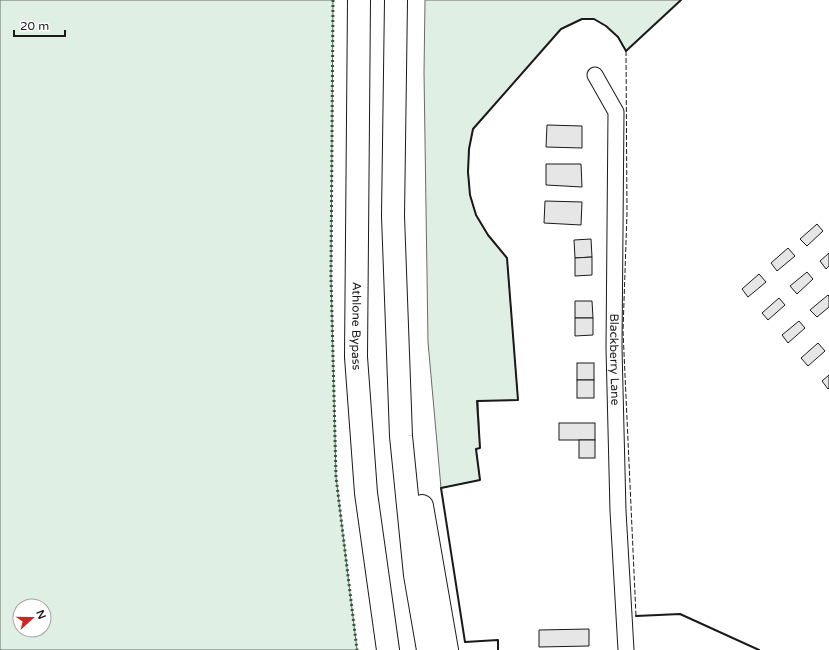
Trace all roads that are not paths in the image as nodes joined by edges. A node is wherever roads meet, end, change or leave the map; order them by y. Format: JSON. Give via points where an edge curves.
{"nodes":[{"id":1,"x":359,"y":0,"type":"edge"},
{"id":2,"x":396,"y":0,"type":"edge"},
{"id":3,"x":595,"y":75,"type":"dead end"},
{"id":4,"x":393,"y":216,"type":"junction"},
{"id":5,"x":366,"y":493,"type":"junction"},
{"id":6,"x":376,"y":650,"type":"edge"},
{"id":7,"x":388,"y":650,"type":"edge"},
{"id":8,"x":428,"y":650,"type":"edge"},
{"id":9,"x":447,"y":650,"type":"edge"},
{"id":10,"x":626,"y":650,"type":"edge"}],
"edges":[{"from":1,"to":5,"type":"highway","name":"Athlone Bypass","via":[[356,357]]},
{"from":2,"to":4,"type":"highway"},
{"from":3,"to":10,"type":"street","name":"Blackberry Lane","via":[[616,112],[614,348],[618,511]]},
{"from":4,"to":8,"type":"highway","via":[[401,436],[416,575]]},
{"from":4,"to":9,"type":"highway","via":[[420,495]]},
{"from":5,"to":6,"type":"highway","via":[[366,574]]},
{"from":5,"to":7,"type":"highway","name":"Athlone Bypass"}]}
